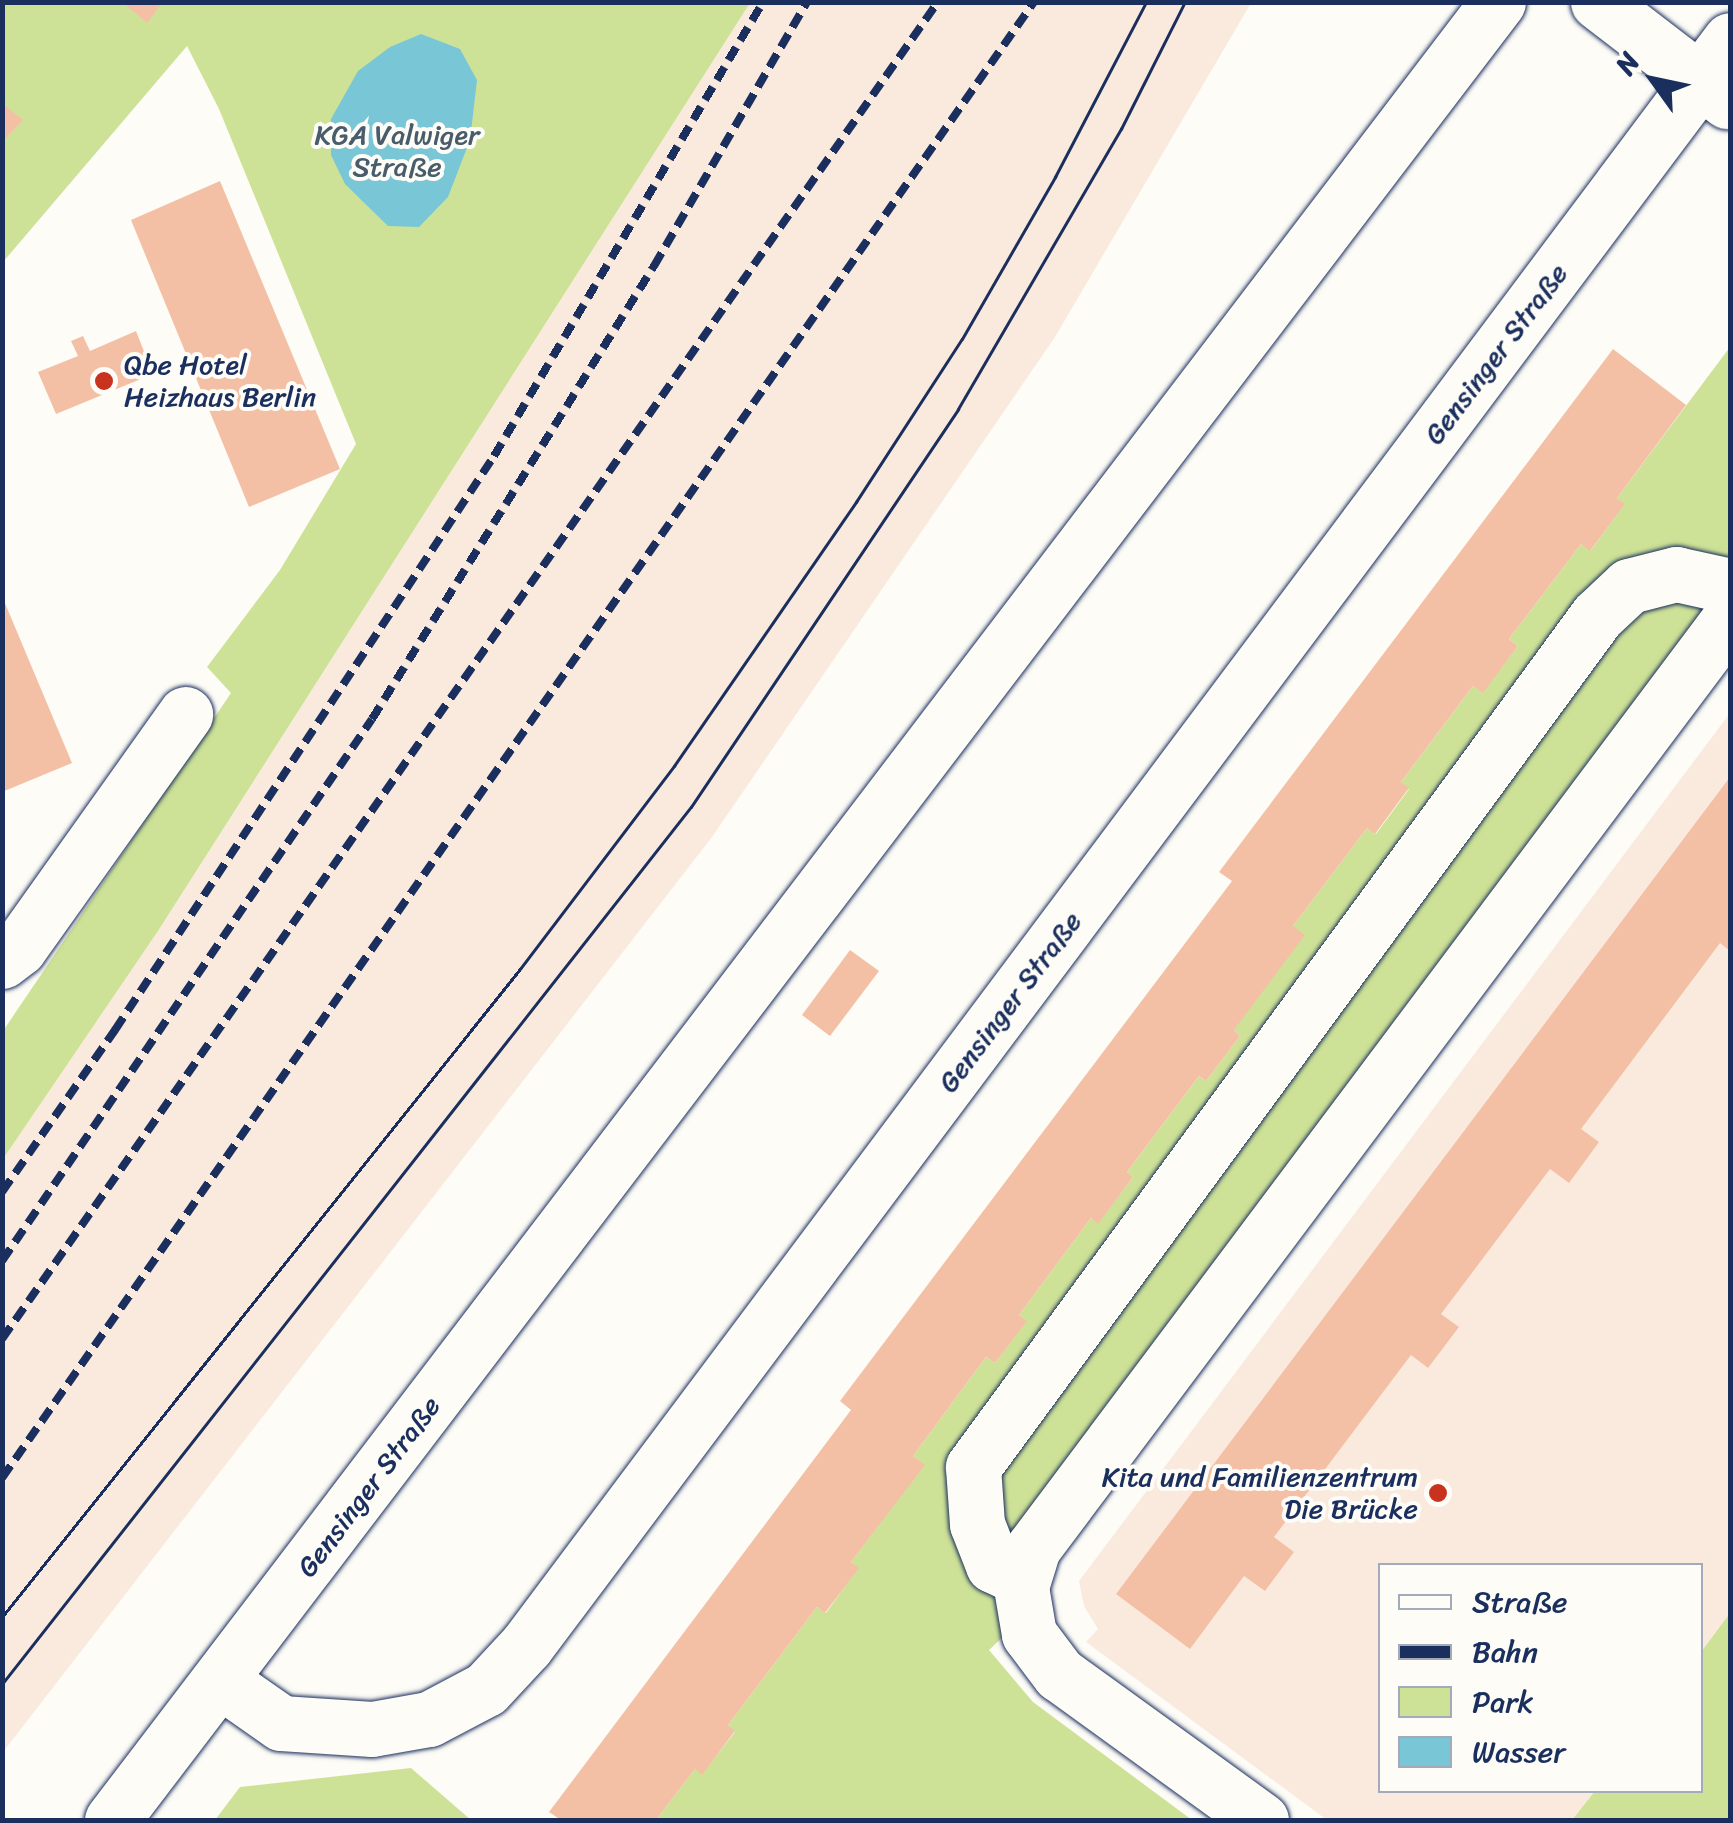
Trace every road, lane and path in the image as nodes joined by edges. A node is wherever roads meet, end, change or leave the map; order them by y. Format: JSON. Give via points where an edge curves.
{"nodes":[{"id":1,"x":1498,"y":2,"type":"edge"},
{"id":2,"x":1598,"y":2,"type":"edge"},
{"id":3,"x":1720,"y":75,"type":"edge"},
{"id":4,"x":1730,"y":586,"type":"edge"},
{"id":5,"x":1730,"y":618,"type":"edge"},
{"id":6,"x":184,"y":714,"type":"dead end"},
{"id":7,"x":2,"y":961,"type":"edge"},
{"id":8,"x":1023,"y":1580,"type":"junction"},
{"id":9,"x":221,"y":1681,"type":"junction"},
{"id":10,"x":112,"y":1820,"type":"edge"},
{"id":11,"x":1261,"y":1820,"type":"edge"}],
"edges":[{"from":1,"to":9,"type":"street","name":"Gensinger Straße"},
{"from":2,"to":3,"type":"street","name":"Gensinger Straße"},
{"from":3,"to":9,"type":"street","name":"Gensinger Straße","via":[[526,1646],[486,1689],[430,1719],[372,1729],[282,1723]]},
{"from":4,"to":8,"type":"street","via":[[1676,574],[1630,586],[1597,616],[973,1467],[977,1524],[992,1565]]},
{"from":5,"to":8,"type":"street","via":[[1033,1548]]},
{"from":6,"to":7,"type":"street","via":[[19,948]]},
{"from":8,"to":11,"type":"street","via":[[1028,1634],[1059,1674]]},
{"from":9,"to":10,"type":"street","name":"Gensinger Straße"}]}
